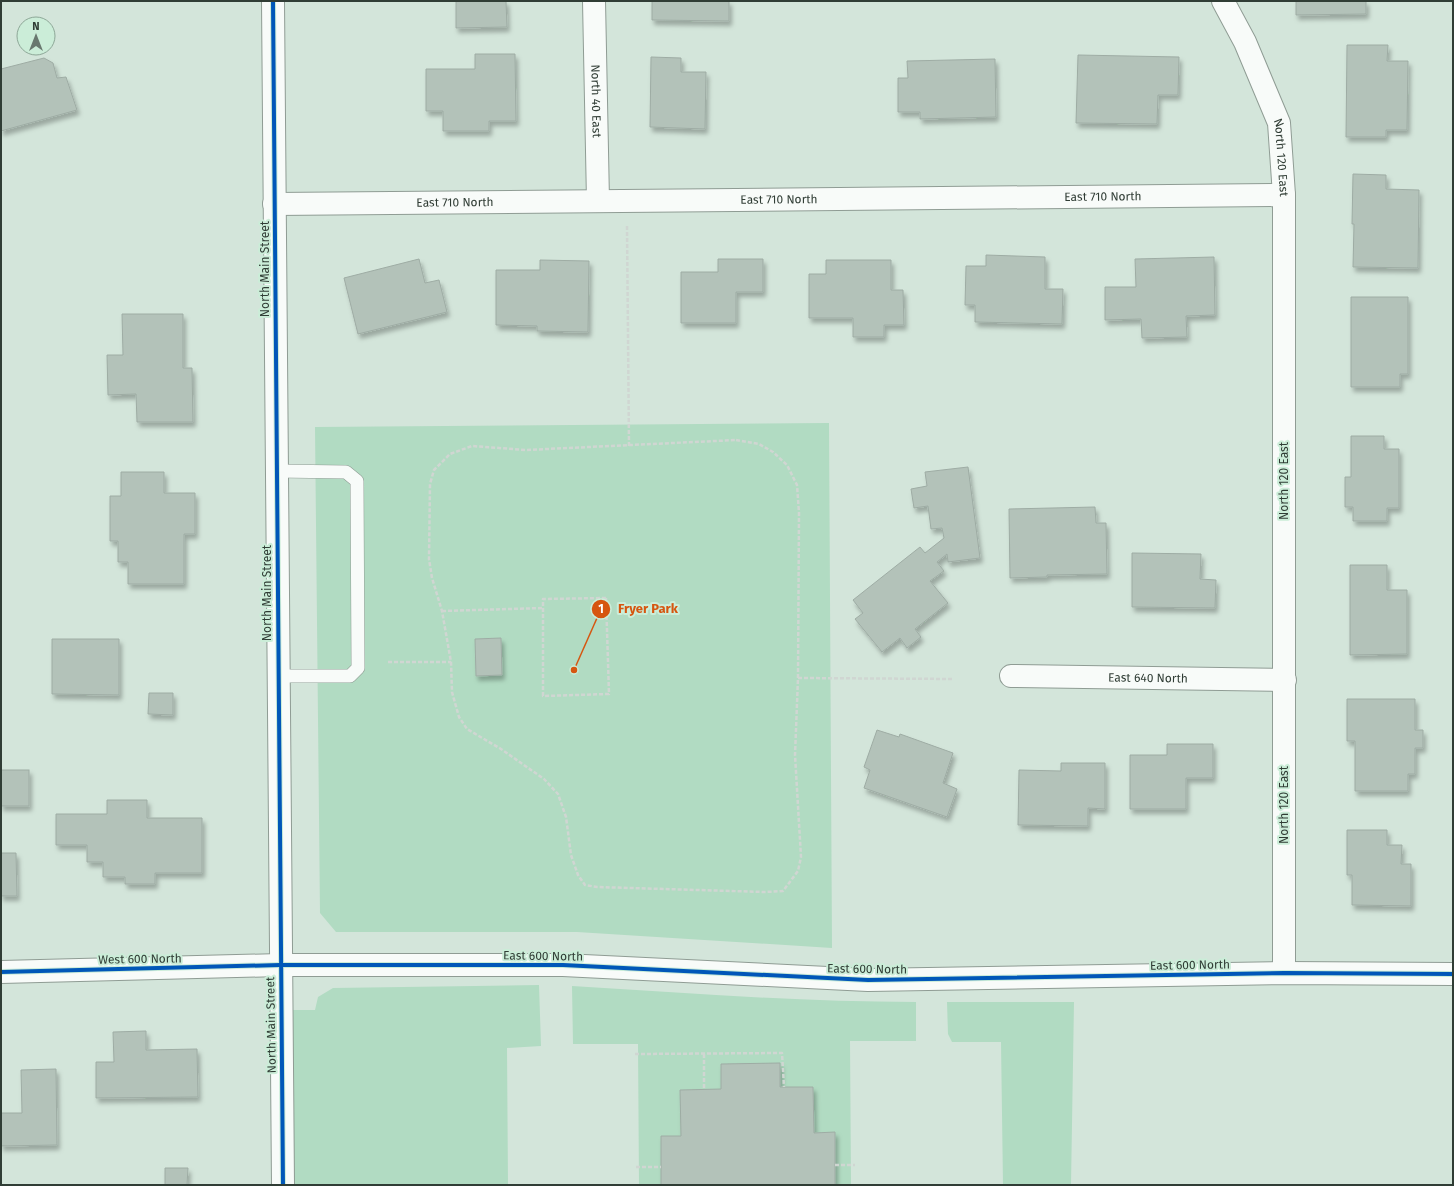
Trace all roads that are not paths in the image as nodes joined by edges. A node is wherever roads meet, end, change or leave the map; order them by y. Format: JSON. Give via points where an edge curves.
{"nodes":[{"id":1,"x":273,"y":1,"type":"edge"},
{"id":2,"x":594,"y":1,"type":"edge"},
{"id":3,"x":1223,"y":1,"type":"edge"},
{"id":4,"x":1284,"y":195,"type":"junction"},
{"id":5,"x":598,"y":201,"type":"junction"},
{"id":6,"x":274,"y":204,"type":"junction"},
{"id":7,"x":276,"y":471,"type":"junction"},
{"id":8,"x":278,"y":676,"type":"junction"},
{"id":9,"x":1011,"y":676,"type":"dead end"},
{"id":10,"x":1284,"y":680,"type":"junction"},
{"id":11,"x":280,"y":965,"type":"junction"},
{"id":12,"x":1,"y":972,"type":"edge"},
{"id":13,"x":1284,"y":974,"type":"junction"},
{"id":14,"x":1453,"y":974,"type":"edge"},
{"id":15,"x":283,"y":1185,"type":"edge"}],
"edges":[{"from":1,"to":6,"type":"street","name":"North Main Street"},
{"from":2,"to":5,"type":"street","name":"North 40 East"},
{"from":3,"to":4,"type":"street","name":"North 120 East","via":[[1245,42],[1279,123]]},
{"from":4,"to":5,"type":"street","name":"East 710 North"},
{"from":4,"to":10,"type":"street","name":"North 120 East"},
{"from":5,"to":6,"type":"street","name":"East 710 North"},
{"from":6,"to":7,"type":"street","name":"North Main Street"},
{"from":7,"to":8,"type":"street","name":"North Main Street"},
{"from":7,"to":8,"type":"lane","via":[[346,472],[357,482],[358,668],[350,676]]},
{"from":8,"to":11,"type":"street","name":"North Main Street"},
{"from":9,"to":10,"type":"street","name":"East 640 North"},
{"from":10,"to":13,"type":"street","name":"North 120 East"},
{"from":11,"to":12,"type":"street","name":"West 600 North"},
{"from":11,"to":13,"type":"street","name":"East 600 North","via":[[563,965],[868,980]]},
{"from":11,"to":15,"type":"street","name":"North Main Street"},
{"from":13,"to":14,"type":"street","name":"East 600 North"}]}
